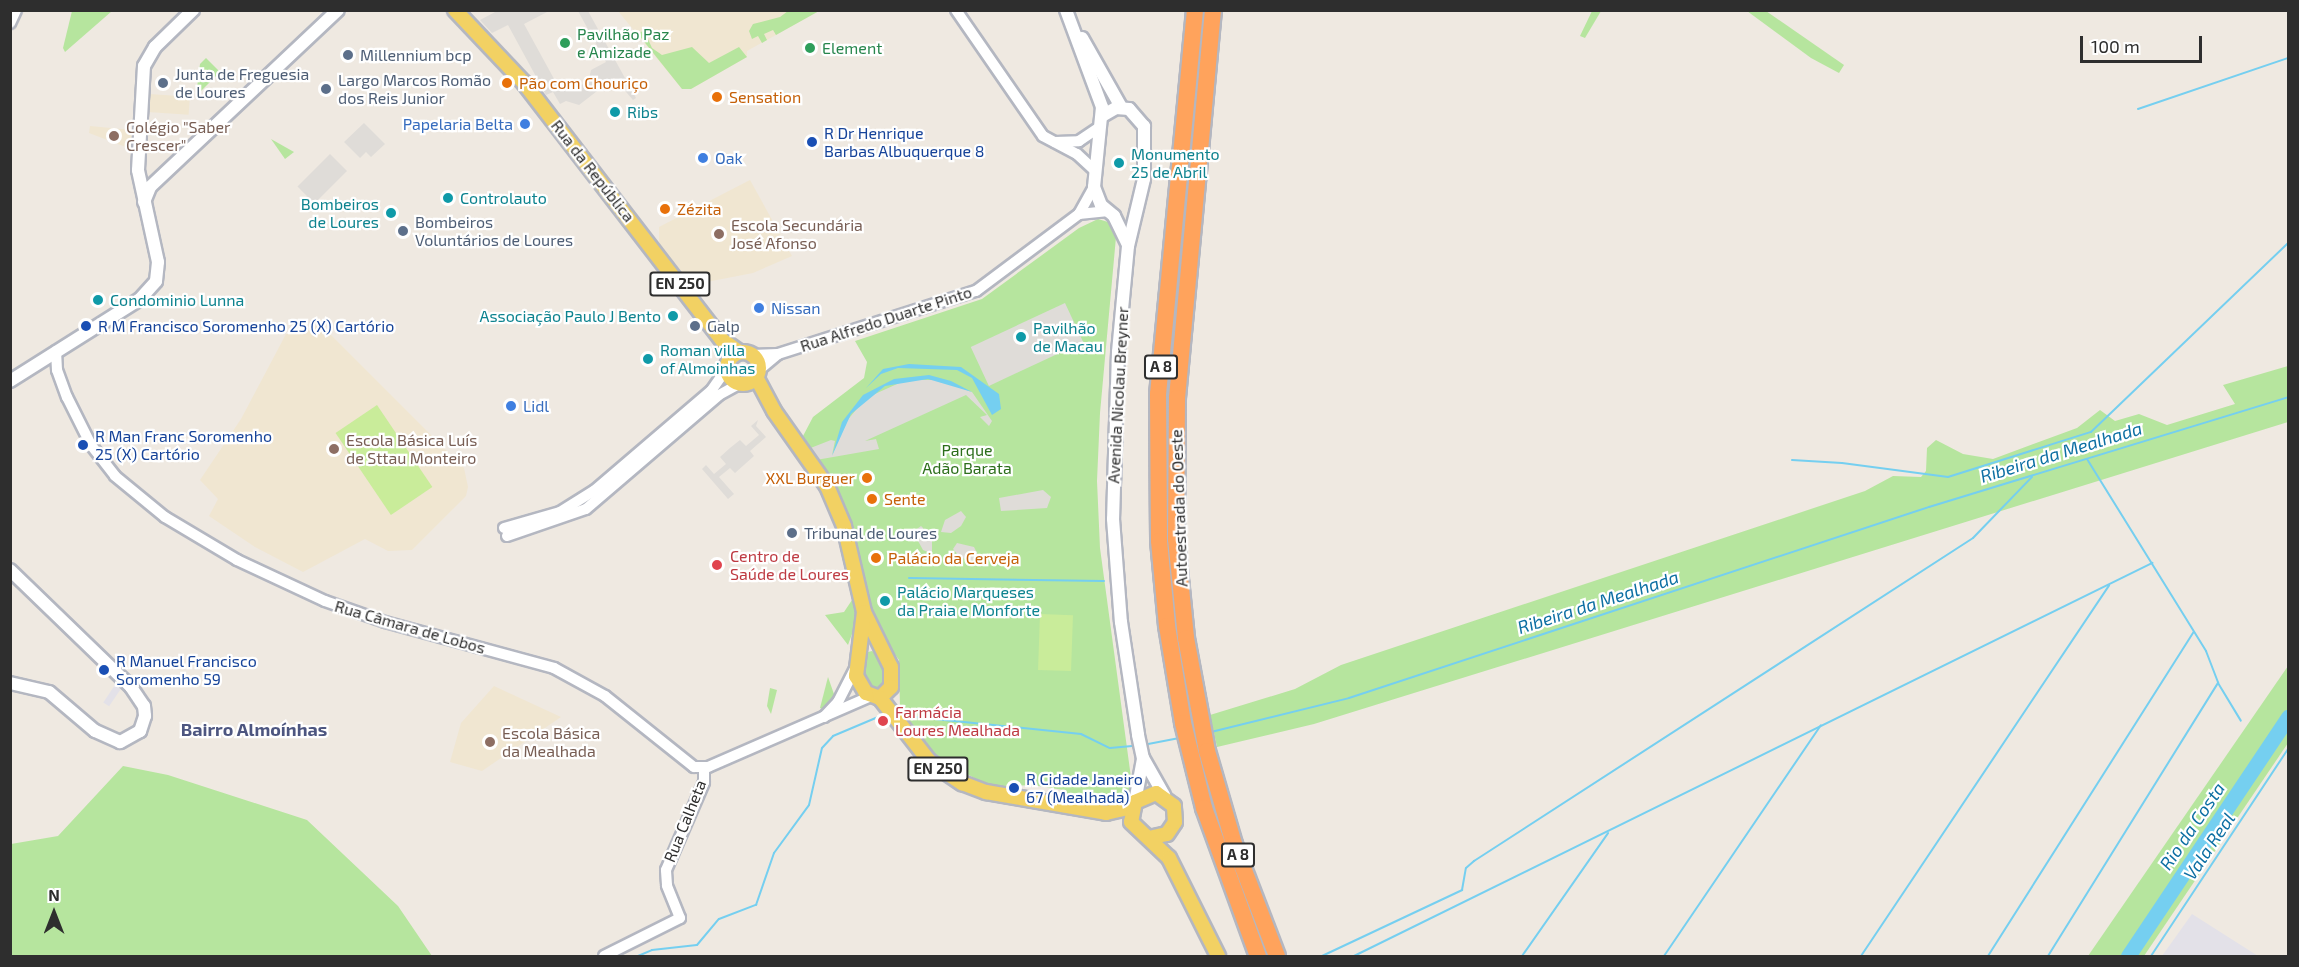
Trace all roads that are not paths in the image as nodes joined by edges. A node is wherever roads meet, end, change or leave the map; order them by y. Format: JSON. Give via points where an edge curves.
{"nodes":[{"id":1,"x":16,"y":10,"type":"edge"},
{"id":2,"x":193,"y":10,"type":"edge"},
{"id":3,"x":338,"y":10,"type":"edge"},
{"id":4,"x":455,"y":10,"type":"edge"},
{"id":5,"x":956,"y":10,"type":"edge"},
{"id":6,"x":1066,"y":10,"type":"edge"},
{"id":7,"x":1073,"y":10,"type":"edge"},
{"id":8,"x":1195,"y":10,"type":"edge"},
{"id":9,"x":1213,"y":10,"type":"edge"},
{"id":10,"x":10,"y":23,"type":"edge"},
{"id":11,"x":1121,"y":107,"type":"junction"},
{"id":12,"x":1102,"y":116,"type":"junction"},
{"id":13,"x":1097,"y":129,"type":"junction"},
{"id":14,"x":1048,"y":141,"type":"junction"},
{"id":15,"x":138,"y":157,"type":"junction"},
{"id":16,"x":169,"y":170,"type":"junction"},
{"id":17,"x":1094,"y":170,"type":"junction"},
{"id":18,"x":1094,"y":187,"type":"junction"},
{"id":19,"x":144,"y":202,"type":"junction"},
{"id":20,"x":1137,"y":206,"type":"junction"},
{"id":21,"x":1079,"y":214,"type":"junction"},
{"id":22,"x":1110,"y":214,"type":"junction"},
{"id":23,"x":1128,"y":246,"type":"junction"},
{"id":24,"x":722,"y":340,"type":"junction"},
{"id":25,"x":56,"y":351,"type":"junction"},
{"id":26,"x":746,"y":353,"type":"junction"},
{"id":27,"x":778,"y":354,"type":"junction"},
{"id":28,"x":728,"y":365,"type":"junction"},
{"id":29,"x":750,"y":379,"type":"junction"},
{"id":30,"x":10,"y":381,"type":"edge"},
{"id":31,"x":536,"y":522,"type":"junction"},
{"id":32,"x":506,"y":532,"type":"dead end"},
{"id":33,"x":10,"y":570,"type":"edge"},
{"id":34,"x":864,"y":612,"type":"junction"},
{"id":35,"x":881,"y":650,"type":"junction"},
{"id":36,"x":855,"y":663,"type":"junction"},
{"id":37,"x":10,"y":683,"type":"edge"},
{"id":38,"x":880,"y":695,"type":"junction"},
{"id":39,"x":821,"y":719,"type":"junction"},
{"id":40,"x":1199,"y":753,"type":"junction"},
{"id":41,"x":1143,"y":758,"type":"junction"},
{"id":42,"x":704,"y":768,"type":"junction"},
{"id":43,"x":1164,"y":795,"type":"junction"},
{"id":44,"x":1133,"y":805,"type":"junction"},
{"id":45,"x":1106,"y":813,"type":"junction"},
{"id":46,"x":1136,"y":829,"type":"junction"},
{"id":47,"x":1167,"y":834,"type":"junction"},
{"id":48,"x":1149,"y":838,"type":"junction"},
{"id":49,"x":1169,"y":858,"type":"junction"},
{"id":50,"x":604,"y":957,"type":"edge"},
{"id":51,"x":1218,"y":957,"type":"edge"},
{"id":52,"x":1258,"y":957,"type":"edge"},
{"id":53,"x":1277,"y":957,"type":"edge"}],
"edges":[{"from":1,"to":10,"type":"street"},
{"from":2,"to":15,"type":"main road","via":[[155,47],[144,66]]},
{"from":3,"to":16,"type":"main road"},
{"from":4,"to":24,"type":"main road","name":"Rua da República","number":"EN 250","via":[[518,75]]},
{"from":5,"to":14,"type":"street"},
{"from":6,"to":12,"type":"main road","via":[[1097,89]]},
{"from":7,"to":11,"type":"main road","name":"Avenida Nicolau Breyner","via":[[1087,50]]},
{"from":8,"to":40,"type":"highway","name":"Autoestrada do Oeste","number":"A 8","via":[[1158,394],[1157,476],[1167,626],[1183,723]]},
{"from":9,"to":40,"type":"highway","name":"Autoestrada do Oeste","number":"A 8","via":[[1174,468],[1186,638],[1200,721]]},
{"from":11,"to":12,"type":"main road"},
{"from":11,"to":20,"type":"main road","name":"Avenida Nicolau Breyner","via":[[1136,113],[1144,126],[1144,179]]},
{"from":12,"to":13,"type":"main road"},
{"from":13,"to":14,"type":"street","via":[[1074,142]]},
{"from":13,"to":17,"type":"main road"},
{"from":14,"to":17,"type":"street","via":[[1077,154]]},
{"from":15,"to":16,"type":"main road","via":[[150,171]]},
{"from":15,"to":19,"type":"main road"},
{"from":16,"to":19,"type":"main road","via":[[150,187]]},
{"from":17,"to":18,"type":"main road"},
{"from":18,"to":21,"type":"street","name":"Rua Alfredo Duarte Pinto"},
{"from":18,"to":22,"type":"main road","name":"Avenida Nicolau Breyner"},
{"from":19,"to":25,"type":"main road","via":[[158,262],[152,288]]},
{"from":20,"to":22,"type":"main road"},
{"from":20,"to":23,"type":"main road","name":"Avenida Nicolau Breyner"},
{"from":21,"to":22,"type":"street","name":"Rua Alfredo Duarte Pinto"},
{"from":21,"to":27,"type":"street","name":"Rua Alfredo Duarte Pinto","via":[[966,296]]},
{"from":22,"to":23,"type":"main road","name":"Avenida Nicolau Breyner"},
{"from":23,"to":41,"type":"main road","name":"Avenida Nicolau Breyner","via":[[1113,422],[1113,509],[1121,622]]},
{"from":24,"to":26,"type":"main road","name":"Rua da República","number":"EN 250"},
{"from":24,"to":28,"type":"main road","name":"Rua da República","number":"EN 250"},
{"from":25,"to":30,"type":"main road"},
{"from":25,"to":42,"type":"street","name":"Rua Câmara de Lobos","via":[[57,370],[67,397],[91,445],[116,476],[173,522],[237,560],[324,601],[394,625],[554,668],[588,684],[690,765]]},
{"from":26,"to":27,"type":"street","name":"Rua Alfredo Duarte Pinto"},
{"from":26,"to":28,"type":"main road"},
{"from":26,"to":29,"type":"main road","number":"EN 250"},
{"from":27,"to":29,"type":"street","name":"Rua Alfredo Duarte Pinto"},
{"from":28,"to":29,"type":"main road","number":"EN 250","via":[[729,376]]},
{"from":28,"to":31,"type":"street","via":[[711,392],[595,490]]},
{"from":29,"to":31,"type":"street","name":"Rua Alfredo Duarte Pinto","via":[[719,395],[598,502],[558,522]]},
{"from":29,"to":34,"type":"main road","number":"EN 250","via":[[816,470],[844,526]]},
{"from":31,"to":32,"type":"street"},
{"from":33,"to":37,"type":"main road","via":[[131,687],[144,705],[140,731],[120,741],[107,738],[50,692]]},
{"from":34,"to":35,"type":"main road"},
{"from":34,"to":36,"type":"main road"},
{"from":35,"to":36,"type":"main road","via":[[867,646]]},
{"from":35,"to":38,"type":"main road","via":[[891,667]]},
{"from":36,"to":38,"type":"main road","via":[[858,683]]},
{"from":36,"to":39,"type":"street","via":[[838,702]]},
{"from":38,"to":39,"type":"street"},
{"from":38,"to":45,"type":"main road","number":"EN 250","via":[[929,761],[963,783],[986,792]]},
{"from":39,"to":42,"type":"street"},
{"from":40,"to":52,"type":"highway","name":"Autoestrada do Oeste","number":"A 8","via":[[1218,851]]},
{"from":40,"to":53,"type":"highway","name":"Autoestrada do Oeste","number":"A 8"},
{"from":41,"to":43,"type":"main road","name":"Avenida Nicolau Breyner"},
{"from":41,"to":44,"type":"main road","name":"Avenida Nicolau Breyner"},
{"from":42,"to":50,"type":"street","name":"Rua Calheta","via":[[704,782],[666,875],[680,918]]},
{"from":43,"to":44,"type":"main road","via":[[1148,793]]},
{"from":43,"to":47,"type":"main road","via":[[1176,814]]},
{"from":44,"to":45,"type":"main road"},
{"from":44,"to":46,"type":"main road","via":[[1130,816]]},
{"from":45,"to":46,"type":"main road"},
{"from":46,"to":48,"type":"main road"},
{"from":47,"to":48,"type":"main road"},
{"from":47,"to":49,"type":"main road"},
{"from":48,"to":49,"type":"main road"},
{"from":49,"to":51,"type":"main road"}]}
